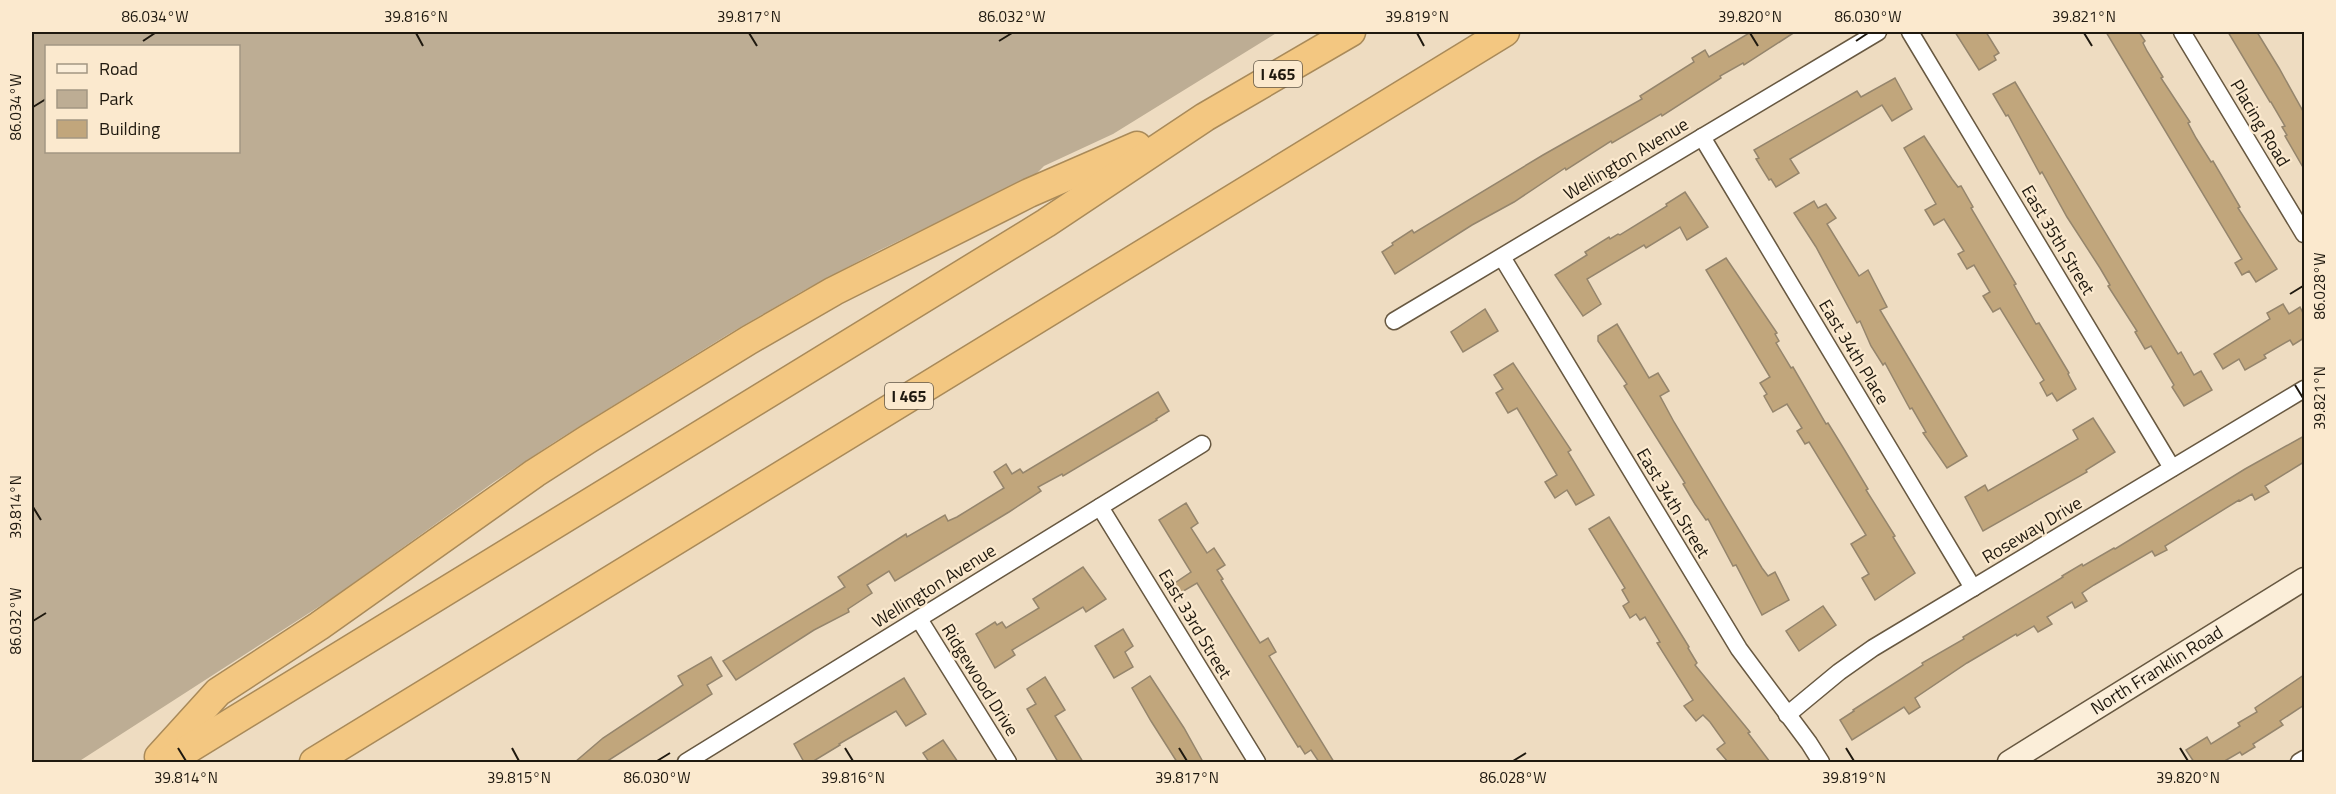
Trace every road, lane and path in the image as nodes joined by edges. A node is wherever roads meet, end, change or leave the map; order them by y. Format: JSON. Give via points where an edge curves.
{"nodes":[{"id":1,"x":1351,"y":32,"type":"edge"},
{"id":2,"x":1505,"y":32,"type":"edge"},
{"id":3,"x":1878,"y":32,"type":"edge"},
{"id":4,"x":1911,"y":32,"type":"edge"},
{"id":5,"x":2182,"y":32,"type":"edge"},
{"id":6,"x":1205,"y":117,"type":"junction"},
{"id":7,"x":1702,"y":136,"type":"junction"},
{"id":8,"x":2304,"y":234,"type":"edge"},
{"id":9,"x":1502,"y":257,"type":"junction"},
{"id":10,"x":1394,"y":321,"type":"dead end"},
{"id":11,"x":2304,"y":389,"type":"edge"},
{"id":12,"x":1202,"y":444,"type":"dead end"},
{"id":13,"x":2172,"y":468,"type":"junction"},
{"id":14,"x":1100,"y":507,"type":"junction"},
{"id":15,"x":2304,"y":579,"type":"edge"},
{"id":16,"x":1973,"y":588,"type":"junction"},
{"id":17,"x":919,"y":618,"type":"junction"},
{"id":18,"x":1787,"y":715,"type":"junction"},
{"id":19,"x":2304,"y":759,"type":"edge"},
{"id":20,"x":691,"y":761,"type":"edge"},
{"id":21,"x":154,"y":762,"type":"edge"},
{"id":22,"x":167,"y":762,"type":"edge"},
{"id":23,"x":314,"y":762,"type":"edge"},
{"id":24,"x":1008,"y":762,"type":"edge"},
{"id":25,"x":1257,"y":762,"type":"edge"},
{"id":26,"x":1821,"y":762,"type":"edge"},
{"id":27,"x":2009,"y":762,"type":"edge"},
{"id":28,"x":2299,"y":762,"type":"edge"}],
"edges":[{"from":1,"to":6,"type":"highway","number":"I 465"},
{"from":2,"to":23,"type":"highway","number":"I 465"},
{"from":3,"to":7,"type":"street","name":"Wellington Avenue"},
{"from":4,"to":13,"type":"street","name":"East 35th Street"},
{"from":5,"to":8,"type":"street","name":"Placing Road"},
{"from":6,"to":21,"type":"highway","via":[[1029,193],[834,291],[749,340],[535,473],[319,626],[218,692]]},
{"from":6,"to":22,"type":"highway","number":"I 465","via":[[1046,223]]},
{"from":7,"to":9,"type":"street","name":"Wellington Avenue"},
{"from":7,"to":16,"type":"street","name":"East 34th Place"},
{"from":9,"to":10,"type":"street","name":"Wellington Avenue"},
{"from":9,"to":18,"type":"street","name":"East 34th Street","via":[[1739,649]]},
{"from":11,"to":13,"type":"street","name":"Roseway Drive"},
{"from":12,"to":14,"type":"street","name":"Wellington Avenue"},
{"from":13,"to":16,"type":"street","name":"Roseway Drive"},
{"from":14,"to":17,"type":"street","name":"Wellington Avenue"},
{"from":14,"to":25,"type":"street","name":"East 33rd Street"},
{"from":15,"to":27,"type":"main road","name":"North Franklin Road"},
{"from":16,"to":18,"type":"street","name":"Roseway Drive","via":[[1853,662]]},
{"from":17,"to":20,"type":"street","name":"Wellington Avenue"},
{"from":17,"to":24,"type":"street","name":"Ridgewood Drive"},
{"from":18,"to":26,"type":"street","name":"East 34th Street"},
{"from":19,"to":28,"type":"street"}]}
